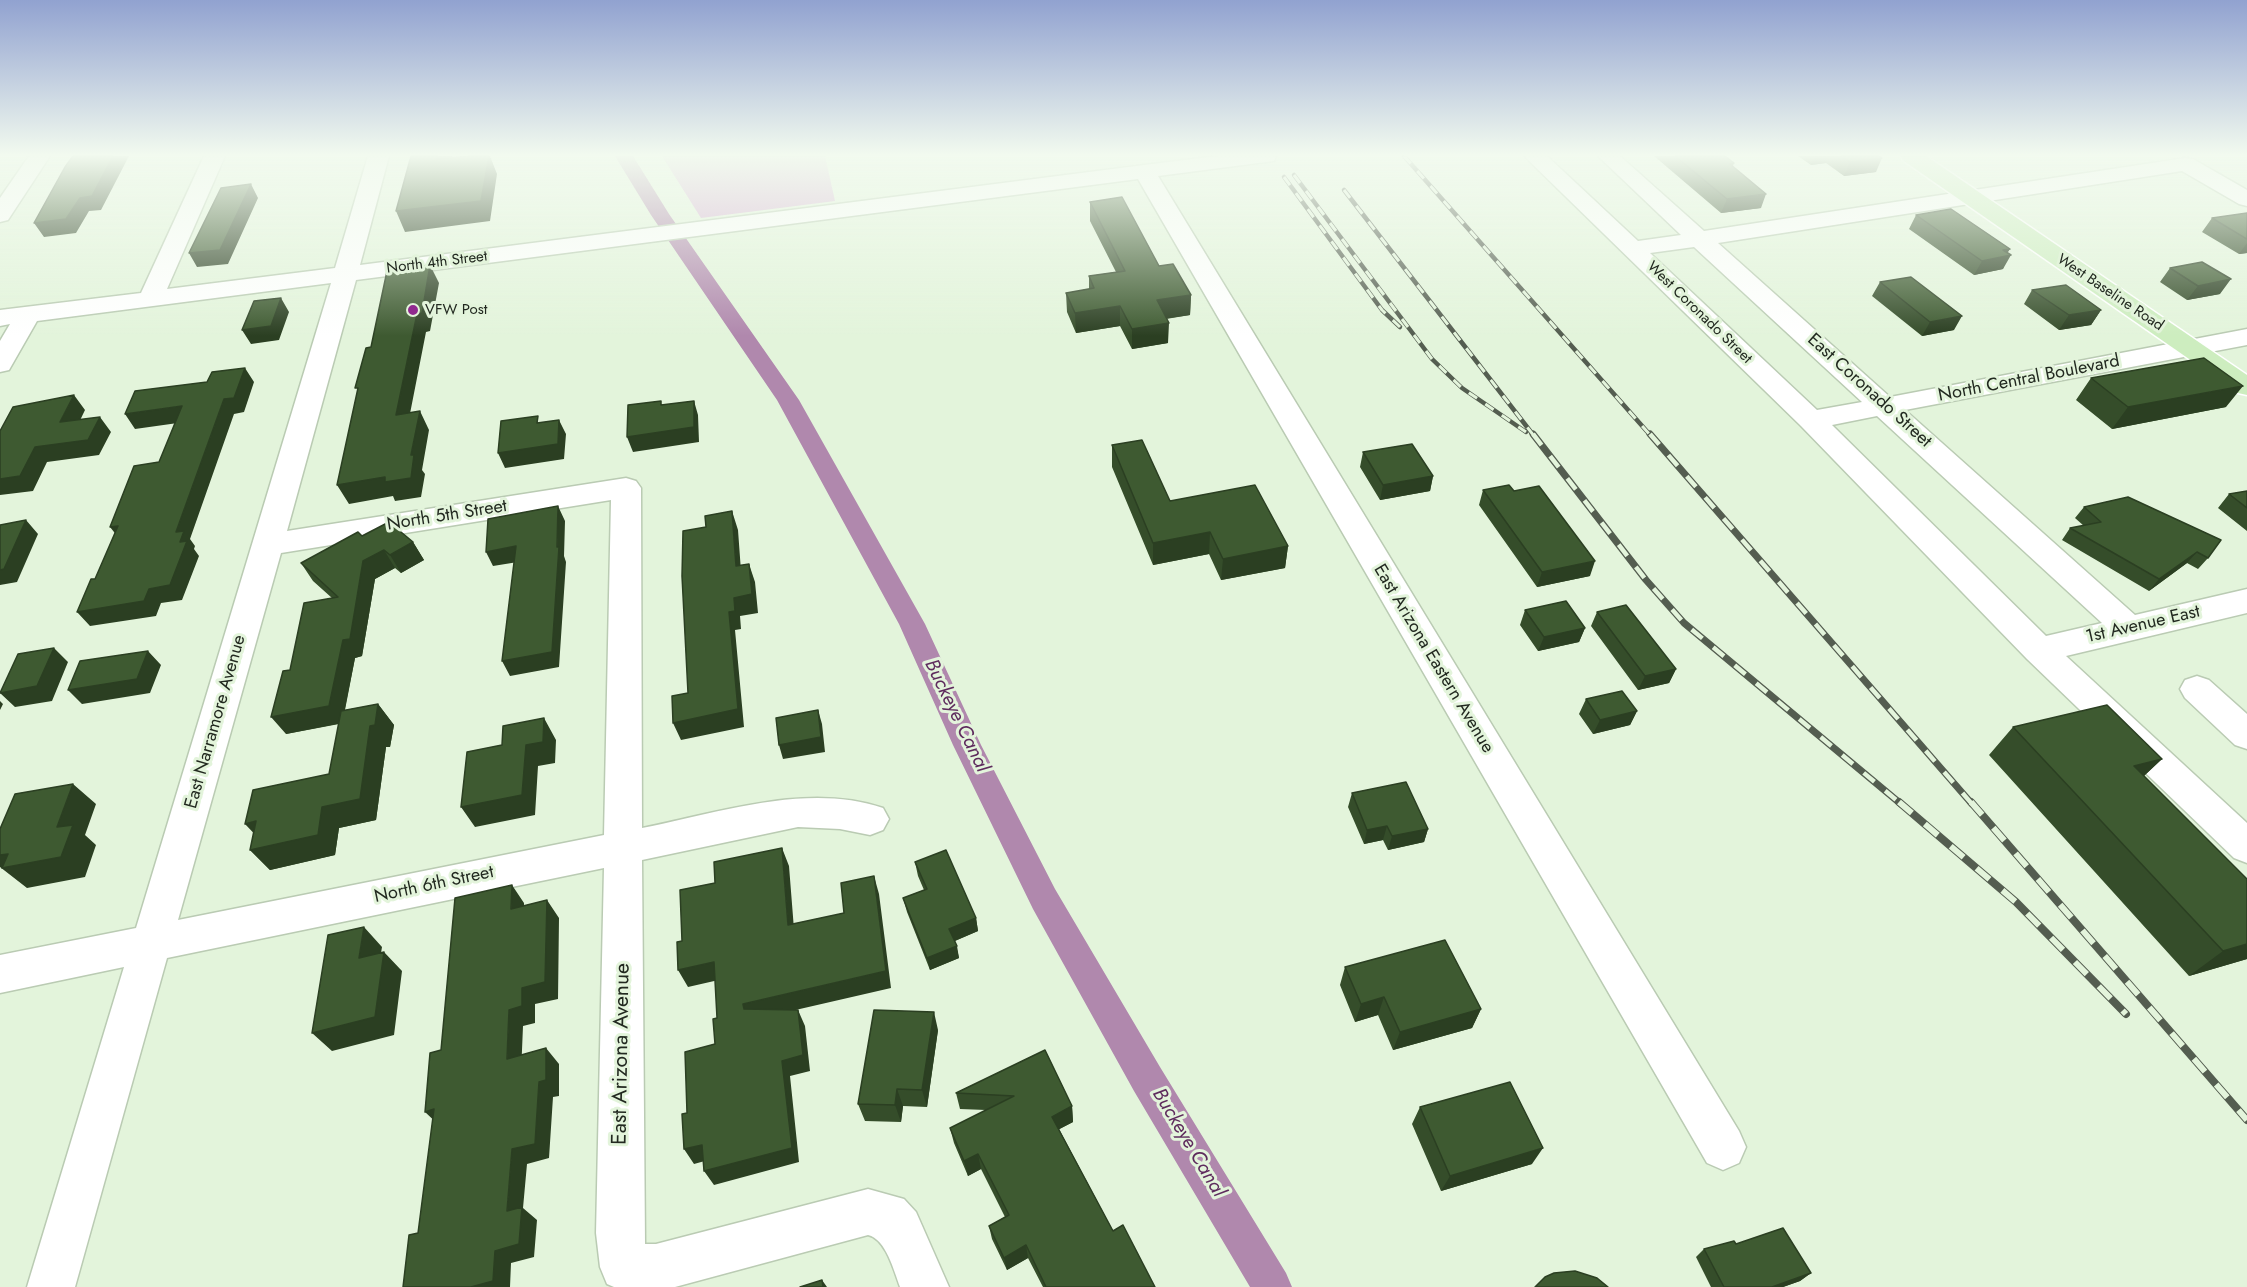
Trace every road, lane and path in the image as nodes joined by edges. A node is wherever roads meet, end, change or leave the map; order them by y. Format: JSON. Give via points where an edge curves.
{"nodes":[{"id":1,"x":187,"y":216,"type":"edge"},
{"id":2,"x":362,"y":216,"type":"edge"},
{"id":3,"x":802,"y":216,"type":"edge"},
{"id":4,"x":1171,"y":216,"type":"edge"},
{"id":5,"x":1598,"y":216,"type":"edge"},
{"id":6,"x":1674,"y":216,"type":"edge"},
{"id":7,"x":1848,"y":216,"type":"edge"},
{"id":8,"x":2000,"y":216,"type":"edge"},
{"id":9,"x":1699,"y":239,"type":"junction"},
{"id":10,"x":1632,"y":249,"type":"junction"},
{"id":11,"x":346,"y":275,"type":"junction"},
{"id":12,"x":150,"y":300,"type":"junction"},
{"id":13,"x":28,"y":315,"type":"junction"},
{"id":14,"x":0,"y":318,"type":"edge"},
{"id":15,"x":2247,"y":338,"type":"edge"},
{"id":16,"x":2190,"y":347,"type":"junction"},
{"id":17,"x":0,"y":364,"type":"edge"},
{"id":18,"x":2247,"y":387,"type":"edge"},
{"id":19,"x":1887,"y":407,"type":"junction"},
{"id":20,"x":1811,"y":420,"type":"junction"},
{"id":21,"x":626,"y":488,"type":"joint"},
{"id":22,"x":267,"y":545,"type":"junction"},
{"id":23,"x":2247,"y":601,"type":"edge"},
{"id":24,"x":2128,"y":628,"type":"junction"},
{"id":25,"x":2039,"y":650,"type":"junction"},
{"id":26,"x":2198,"y":689,"type":"dead end"},
{"id":27,"x":2247,"y":735,"type":"edge"},
{"id":28,"x":870,"y":819,"type":"dead end"},
{"id":29,"x":624,"y":846,"type":"junction"},
{"id":30,"x":2247,"y":847,"type":"edge"},
{"id":31,"x":152,"y":943,"type":"junction"},
{"id":32,"x":0,"y":974,"type":"edge"},
{"id":33,"x":1723,"y":1147,"type":"dead end"},
{"id":34,"x":51,"y":1287,"type":"edge"},
{"id":35,"x":925,"y":1287,"type":"edge"}],
"edges":[{"from":1,"to":12,"type":"street"},
{"from":2,"to":11,"type":"street","name":"East Narramore Avenue"},
{"from":3,"to":11,"type":"street","name":"North 4th Street"},
{"from":4,"to":33,"type":"street","name":"East Arizona Eastern Avenue"},
{"from":5,"to":10,"type":"street","name":"West Coronado Street"},
{"from":6,"to":9,"type":"street","name":"East Coronado Street"},
{"from":7,"to":9,"type":"street"},
{"from":8,"to":16,"type":"main road","name":"West Baseline Road"},
{"from":9,"to":10,"type":"street"},
{"from":9,"to":19,"type":"street","name":"East Coronado Street"},
{"from":10,"to":20,"type":"street","name":"West Coronado Street"},
{"from":11,"to":12,"type":"street","name":"North 4th Street"},
{"from":11,"to":22,"type":"street","name":"East Narramore Avenue"},
{"from":12,"to":13,"type":"street","name":"North 4th Street"},
{"from":13,"to":14,"type":"street","name":"North 4th Street"},
{"from":13,"to":17,"type":"street"},
{"from":15,"to":16,"type":"street","name":"North Central Boulevard"},
{"from":16,"to":18,"type":"main road","name":"West Baseline Road"},
{"from":16,"to":19,"type":"street","name":"North Central Boulevard"},
{"from":19,"to":20,"type":"street","name":"North Central Boulevard"},
{"from":19,"to":24,"type":"street","name":"East Coronado Street"},
{"from":20,"to":25,"type":"street"},
{"from":21,"to":22,"type":"street","name":"North 5th Street"},
{"from":21,"to":29,"type":"street","name":"East Arizona Avenue"},
{"from":22,"to":31,"type":"street","name":"East Narramore Avenue"},
{"from":23,"to":24,"type":"street","name":"1st Avenue East"},
{"from":24,"to":25,"type":"street","name":"1st Avenue East"},
{"from":25,"to":30,"type":"street"},
{"from":26,"to":27,"type":"street"},
{"from":28,"to":29,"type":"street","name":"North 6th Street","via":[[798,812]]},
{"from":29,"to":31,"type":"street","name":"North 6th Street"},
{"from":29,"to":35,"type":"street","name":"East Arizona Avenue","via":[[620,1233],[624,1267],[656,1268],[868,1212],[887,1216],[899,1228]]},
{"from":31,"to":32,"type":"street","name":"North 6th Street"},
{"from":31,"to":34,"type":"street","name":"East Narramore Avenue"}]}
